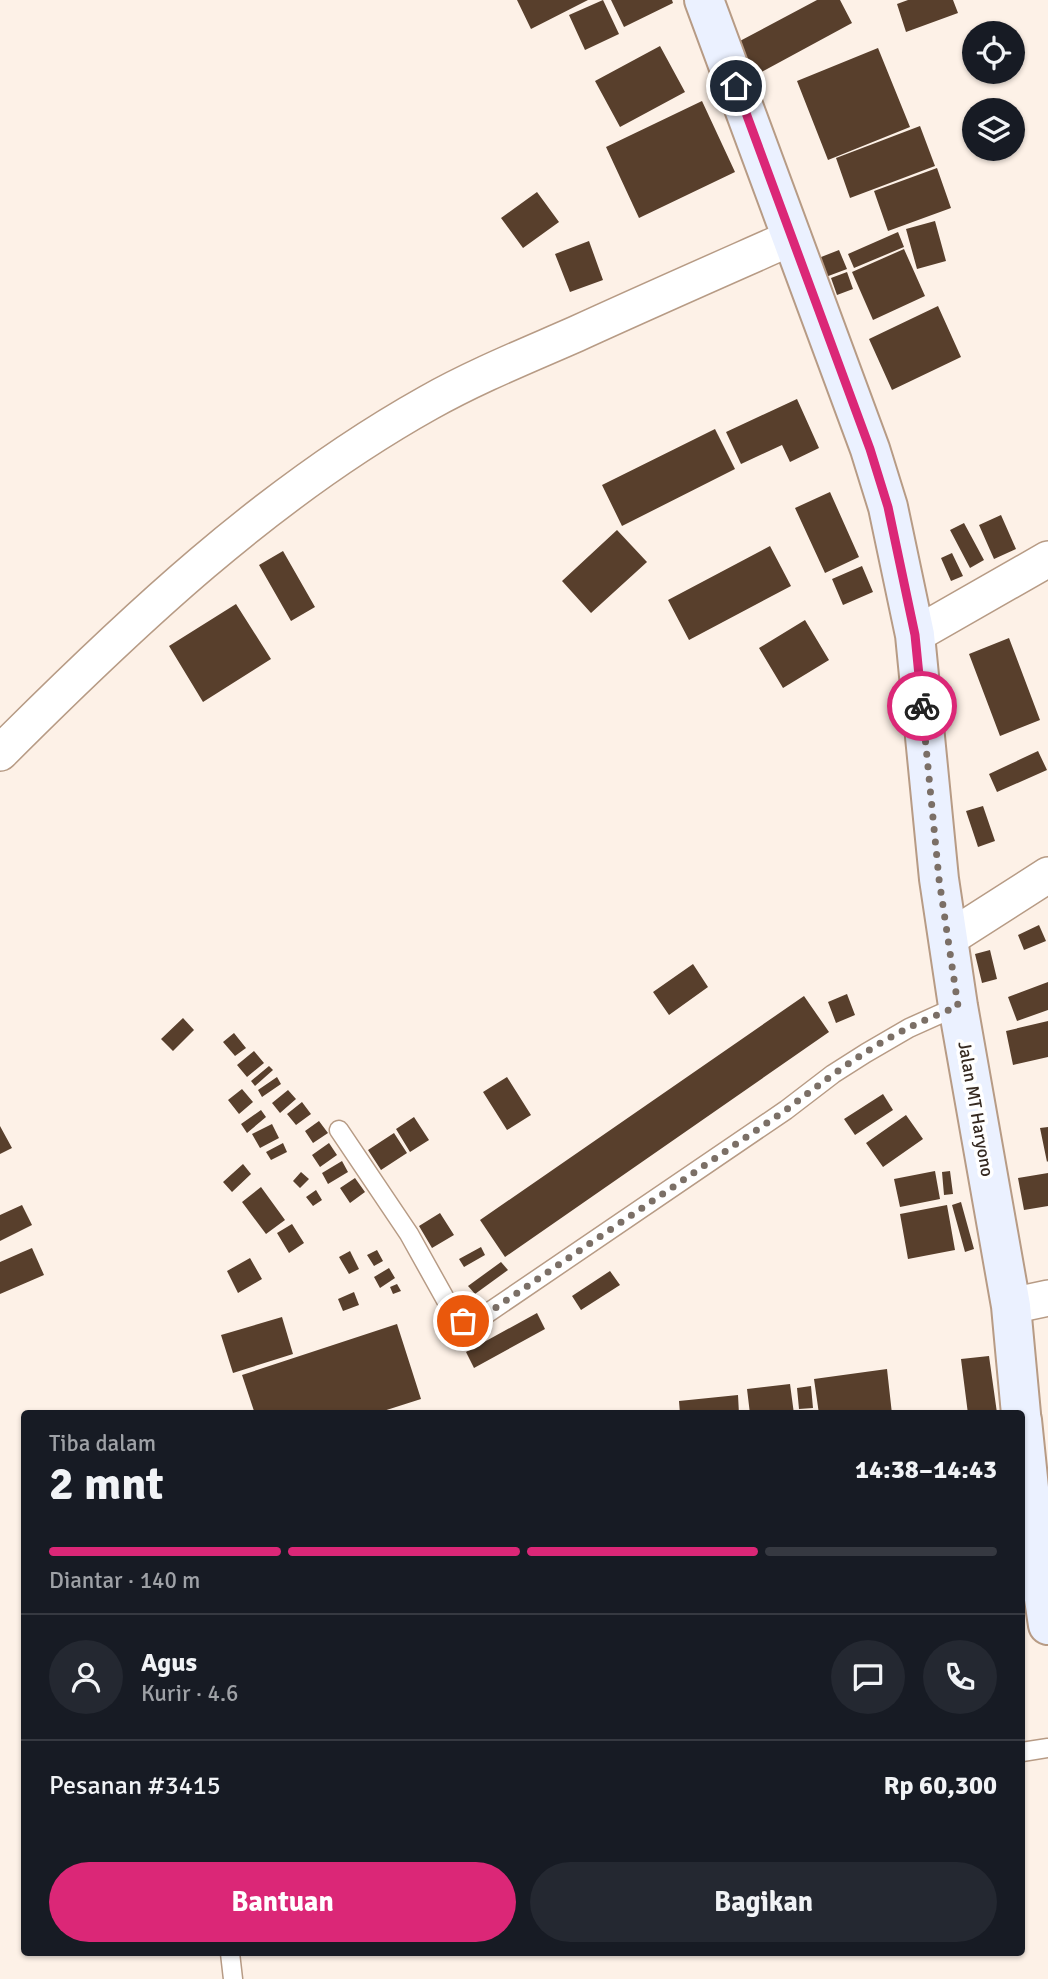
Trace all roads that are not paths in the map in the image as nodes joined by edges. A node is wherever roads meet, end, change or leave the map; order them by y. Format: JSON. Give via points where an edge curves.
{"nodes":[{"id":1,"x":704,"y":0,"type":"edge"},
{"id":2,"x":793,"y":237,"type":"junction"},
{"id":3,"x":1048,"y":559,"type":"edge"},
{"id":4,"x":915,"y":635,"type":"junction"},
{"id":5,"x":0,"y":753,"type":"edge"},
{"id":6,"x":1048,"y":875,"type":"edge"},
{"id":7,"x":948,"y":939,"type":"junction"},
{"id":8,"x":958,"y":1006,"type":"junction"},
{"id":9,"x":339,"y":1130,"type":"dead end"},
{"id":10,"x":1048,"y":1298,"type":"edge"},
{"id":11,"x":1011,"y":1307,"type":"junction"},
{"id":12,"x":1021,"y":1410,"type":"edge"},
{"id":13,"x":1025,"y":1449,"type":"edge"},
{"id":14,"x":1048,"y":1625,"type":"edge"},
{"id":15,"x":1048,"y":1748,"type":"edge"},
{"id":16,"x":1025,"y":1752,"type":"edge"},
{"id":17,"x":230,"y":1956,"type":"edge"},
{"id":18,"x":233,"y":1979,"type":"edge"}],
"edges":[{"from":1,"to":2,"type":"main road","name":"Jalan MT Haryono"},
{"from":2,"to":4,"type":"main road","name":"Jalan MT Haryono","via":[[888,507]]},
{"from":2,"to":5,"type":"street","via":[[471,380],[385,428],[296,489],[196,569],[89,663]]},
{"from":3,"to":4,"type":"street"},
{"from":4,"to":7,"type":"main road","name":"Jalan MT Haryono"},
{"from":6,"to":7,"type":"street"},
{"from":7,"to":8,"type":"main road","name":"Jalan MT Haryono"},
{"from":8,"to":9,"type":"lane","via":[[909,1028],[833,1074],[775,1118],[468,1323],[453,1311],[409,1234]]},
{"from":8,"to":11,"type":"main road","name":"Jalan MT Haryono"},
{"from":10,"to":11,"type":"street"},
{"from":11,"to":12,"type":"main road","name":"Jalan MT Haryono"},
{"from":13,"to":14,"type":"main road"},
{"from":15,"to":16,"type":"lane"},
{"from":17,"to":18,"type":"lane"}]}
